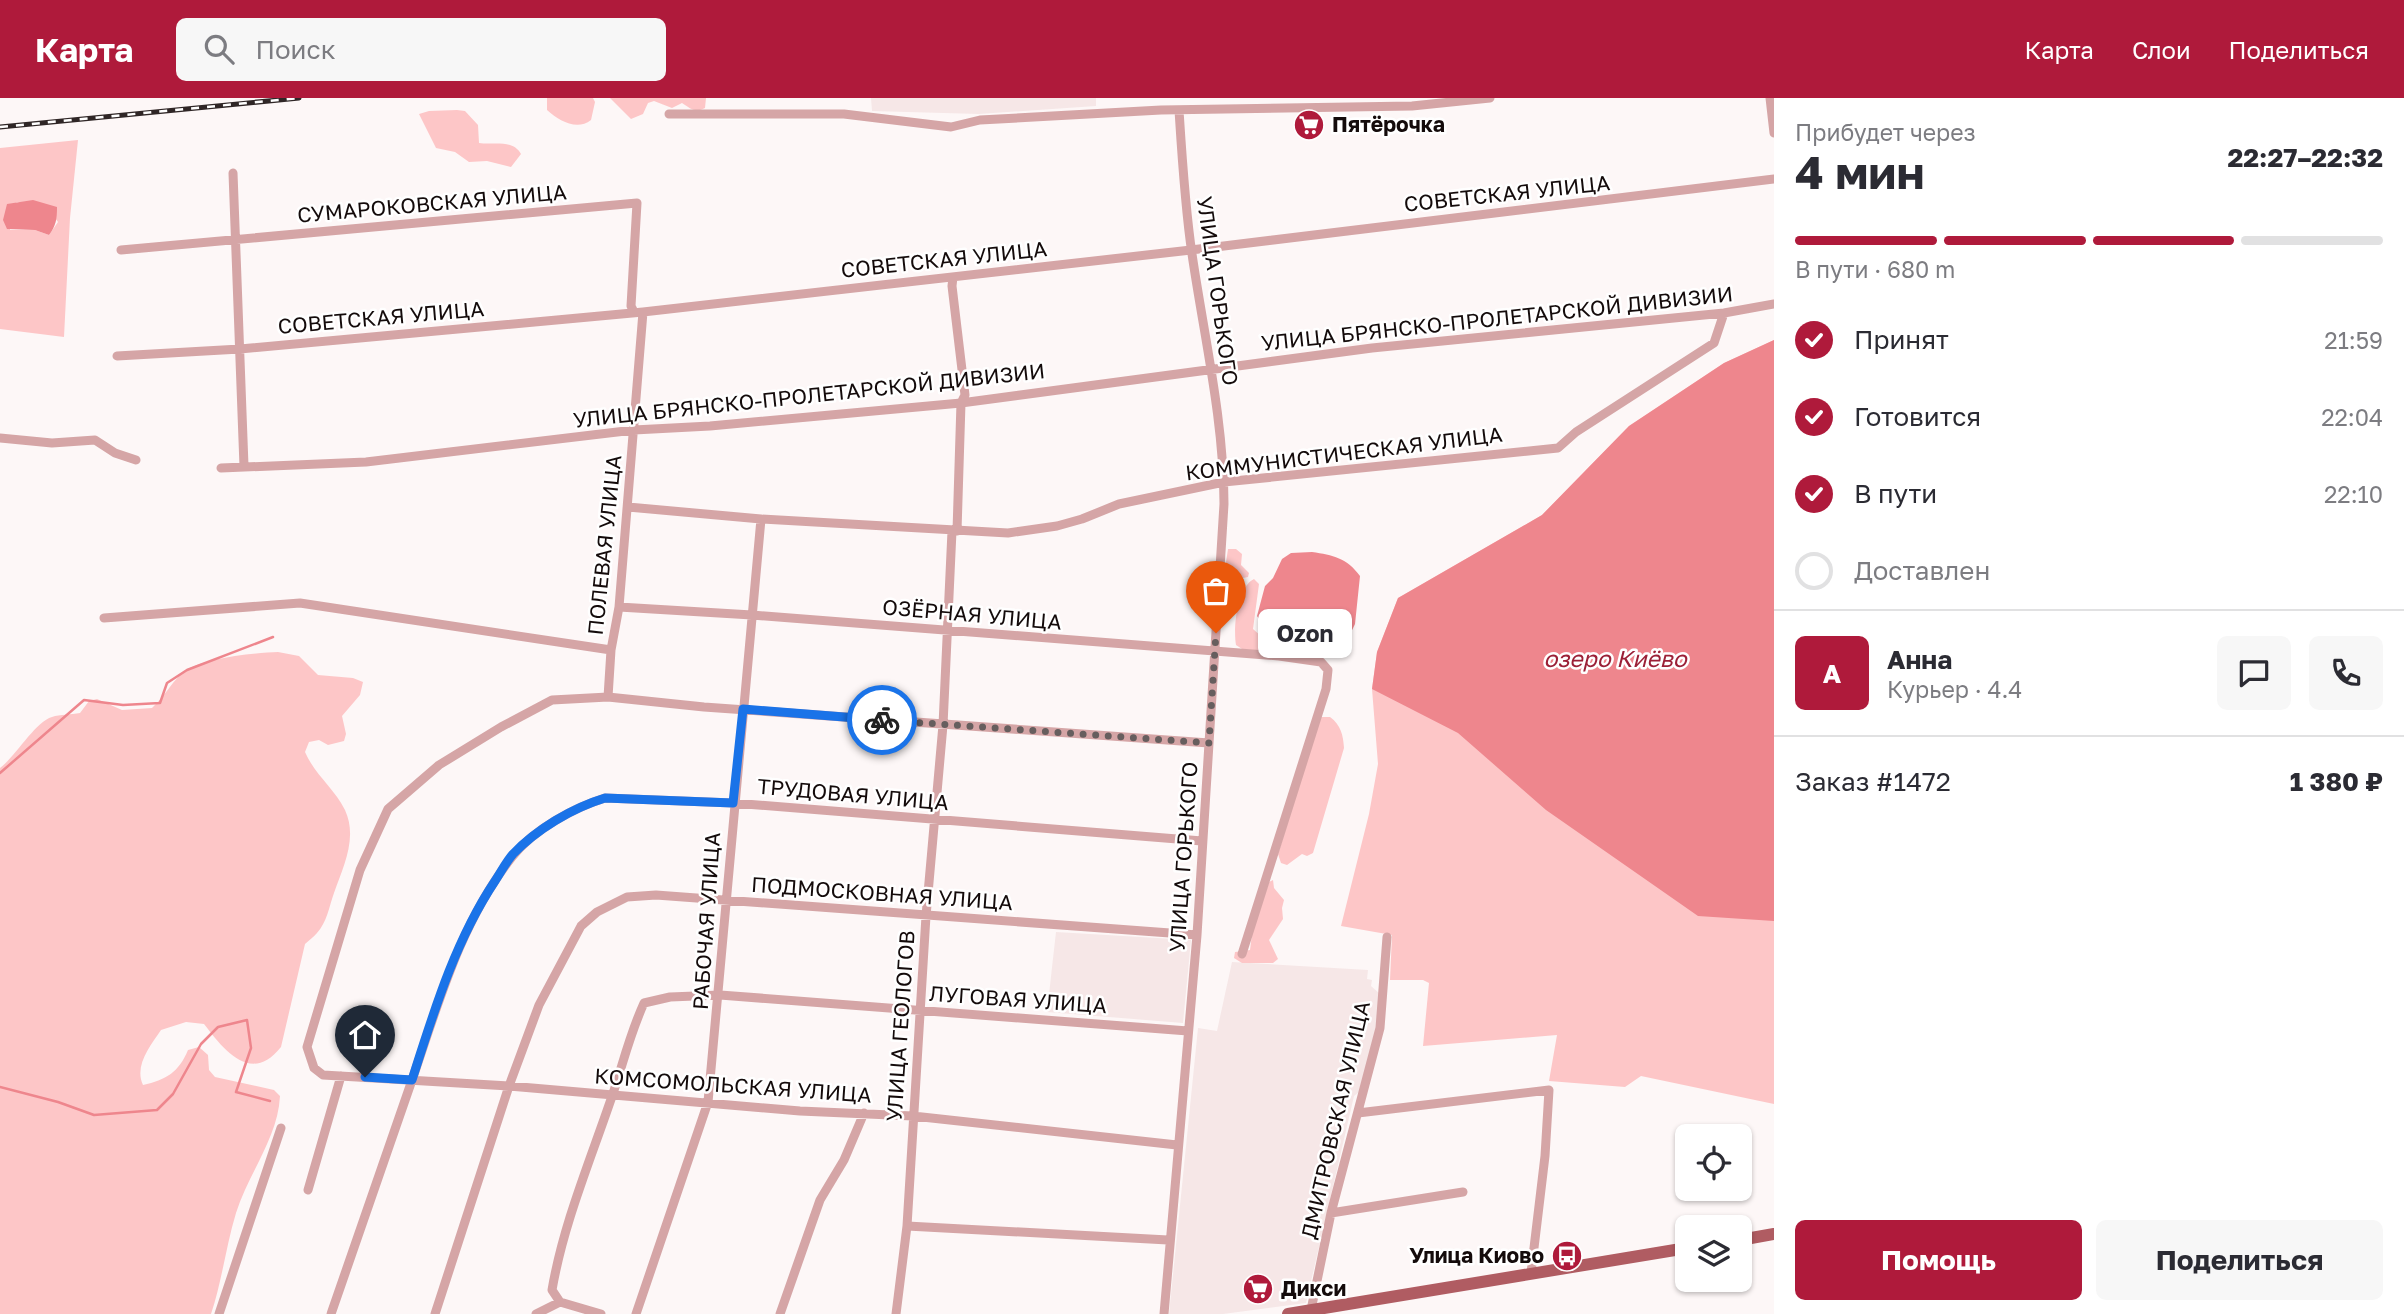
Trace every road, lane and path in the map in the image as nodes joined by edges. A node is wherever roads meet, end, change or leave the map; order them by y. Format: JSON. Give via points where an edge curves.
{"nodes":[{"id":1,"x":1490,"y":98,"type":"edge"},
{"id":2,"x":1770,"y":98,"type":"edge"},
{"id":3,"x":1251,"y":103,"type":"edge"},
{"id":4,"x":1179,"y":110,"type":"junction"},
{"id":5,"x":669,"y":114,"type":"dead end"},
{"id":6,"x":1774,"y":133,"type":"edge"},
{"id":7,"x":233,"y":173,"type":"dead end"},
{"id":8,"x":1774,"y":179,"type":"edge"},
{"id":9,"x":236,"y":239,"type":"junction"},
{"id":10,"x":121,"y":250,"type":"dead end"},
{"id":11,"x":1191,"y":250,"type":"junction"},
{"id":12,"x":953,"y":277,"type":"junction"},
{"id":13,"x":1774,"y":304,"type":"edge"},
{"id":14,"x":638,"y":312,"type":"junction"},
{"id":15,"x":1724,"y":313,"type":"junction"},
{"id":16,"x":240,"y":349,"type":"junction"},
{"id":17,"x":117,"y":356,"type":"dead end"},
{"id":18,"x":1210,"y":369,"type":"junction"},
{"id":19,"x":961,"y":403,"type":"junction"},
{"id":20,"x":634,"y":430,"type":"junction"},
{"id":21,"x":0,"y":438,"type":"edge"},
{"id":22,"x":136,"y":460,"type":"dead end"},
{"id":23,"x":244,"y":466,"type":"junction"},
{"id":24,"x":221,"y":468,"type":"dead end"},
{"id":25,"x":1224,"y":482,"type":"junction"},
{"id":26,"x":628,"y":507,"type":"junction"},
{"id":27,"x":761,"y":519,"type":"junction"},
{"id":28,"x":954,"y":531,"type":"junction"},
{"id":29,"x":619,"y":607,"type":"junction"},
{"id":30,"x":751,"y":615,"type":"junction"},
{"id":31,"x":104,"y":618,"type":"dead end"},
{"id":32,"x":948,"y":630,"type":"junction"},
{"id":33,"x":611,"y":650,"type":"junction"},
{"id":34,"x":1214,"y":652,"type":"junction"},
{"id":35,"x":608,"y":697,"type":"junction"},
{"id":36,"x":743,"y":709,"type":"junction"},
{"id":37,"x":943,"y":724,"type":"junction"},
{"id":38,"x":1209,"y":743,"type":"junction"},
{"id":39,"x":733,"y":803,"type":"junction"},
{"id":40,"x":934,"y":820,"type":"junction"},
{"id":41,"x":1202,"y":841,"type":"junction"},
{"id":42,"x":726,"y":900,"type":"junction"},
{"id":43,"x":926,"y":916,"type":"junction"},
{"id":44,"x":1197,"y":935,"type":"junction"},
{"id":45,"x":1387,"y":937,"type":"dead end"},
{"id":46,"x":1242,"y":954,"type":"dead end"},
{"id":47,"x":720,"y":995,"type":"junction"},
{"id":48,"x":919,"y":1010,"type":"junction"},
{"id":49,"x":1188,"y":1031,"type":"junction"},
{"id":50,"x":341,"y":1076,"type":"junction"},
{"id":51,"x":412,"y":1080,"type":"junction"},
{"id":52,"x":509,"y":1086,"type":"junction"},
{"id":53,"x":612,"y":1096,"type":"junction"},
{"id":54,"x":708,"y":1102,"type":"junction"},
{"id":55,"x":864,"y":1113,"type":"junction"},
{"id":56,"x":1358,"y":1113,"type":"junction"},
{"id":57,"x":913,"y":1116,"type":"junction"},
{"id":58,"x":281,"y":1128,"type":"dead end"},
{"id":59,"x":1177,"y":1145,"type":"junction"},
{"id":60,"x":308,"y":1190,"type":"dead end"},
{"id":61,"x":1464,"y":1192,"type":"dead end"},
{"id":62,"x":1331,"y":1213,"type":"junction"},
{"id":63,"x":907,"y":1226,"type":"junction"},
{"id":64,"x":1774,"y":1234,"type":"edge"},
{"id":65,"x":1752,"y":1238,"type":"edge"},
{"id":66,"x":1168,"y":1240,"type":"junction"},
{"id":67,"x":1675,"y":1250,"type":"edge"},
{"id":68,"x":1531,"y":1273,"type":"junction"},
{"id":69,"x":560,"y":1302,"type":"junction"},
{"id":70,"x":1311,"y":1310,"type":"junction"},
{"id":71,"x":582,"y":1311,"type":"edge"},
{"id":72,"x":220,"y":1314,"type":"edge"},
{"id":73,"x":230,"y":1314,"type":"edge"},
{"id":74,"x":331,"y":1314,"type":"edge"},
{"id":75,"x":435,"y":1314,"type":"edge"},
{"id":76,"x":536,"y":1314,"type":"edge"},
{"id":77,"x":601,"y":1314,"type":"edge"},
{"id":78,"x":636,"y":1314,"type":"edge"},
{"id":79,"x":780,"y":1314,"type":"edge"},
{"id":80,"x":896,"y":1314,"type":"edge"},
{"id":81,"x":1164,"y":1314,"type":"edge"},
{"id":82,"x":1288,"y":1314,"type":"edge"}],
"edges":[{"from":1,"to":3,"type":"street","via":[[1412,106]]},
{"from":2,"to":6,"type":"street"},
{"from":3,"to":4,"type":"street"},
{"from":4,"to":5,"type":"street","via":[[980,120],[951,127],[844,114]]},
{"from":4,"to":11,"type":"street","name":"УЛИЦА ГОРЬКОГО"},
{"from":7,"to":9,"type":"street"},
{"from":8,"to":11,"type":"street","name":"СОВЕТСКАЯ УЛИЦА"},
{"from":9,"to":10,"type":"street","name":"СУМАРОКОВСКАЯ УЛИЦА"},
{"from":9,"to":14,"type":"street","name":"СУМАРОКОВСКАЯ УЛИЦА","via":[[638,203],[631,306]]},
{"from":9,"to":16,"type":"street"},
{"from":11,"to":12,"type":"street","name":"СОВЕТСКАЯ УЛИЦА"},
{"from":11,"to":18,"type":"street","name":"УЛИЦА ГОРЬКОГО"},
{"from":12,"to":14,"type":"street","name":"СОВЕТСКАЯ УЛИЦА"},
{"from":12,"to":19,"type":"street","name":"УЛИЦА ГЕОЛОГОВ","via":[[965,395]]},
{"from":13,"to":15,"type":"street","name":"УЛИЦА БРЯНСКО-ПРОЛЕТАРСКОЙ ДИВИЗИИ"},
{"from":14,"to":16,"type":"street","name":"СОВЕТСКАЯ УЛИЦА"},
{"from":14,"to":20,"type":"street","name":"ПОЛЕВАЯ УЛИЦА"},
{"from":15,"to":18,"type":"street","name":"УЛИЦА БРЯНСКО-ПРОЛЕТАРСКОЙ ДИВИЗИИ"},
{"from":15,"to":25,"type":"street","name":"КОММУНИСТИЧЕСКАЯ УЛИЦА","via":[[1714,343],[1558,448]]},
{"from":16,"to":17,"type":"street","name":"СОВЕТСКАЯ УЛИЦА"},
{"from":16,"to":23,"type":"street"},
{"from":18,"to":19,"type":"street","name":"УЛИЦА БРЯНСКО-ПРОЛЕТАРСКОЙ ДИВИЗИИ"},
{"from":18,"to":25,"type":"street","name":"УЛИЦА ГОРЬКОГО"},
{"from":19,"to":20,"type":"street","name":"УЛИЦА БРЯНСКО-ПРОЛЕТАРСКОЙ ДИВИЗИИ"},
{"from":19,"to":28,"type":"street","name":"УЛИЦА ГЕОЛОГОВ"},
{"from":20,"to":23,"type":"street","name":"УЛИЦА БРЯНСКО-ПРОЛЕТАРСКОЙ ДИВИЗИИ","via":[[366,461]]},
{"from":20,"to":26,"type":"street","name":"ПОЛЕВАЯ УЛИЦА"},
{"from":21,"to":22,"type":"street","via":[[65,443],[95,440]]},
{"from":23,"to":24,"type":"street","name":"УЛИЦА БРЯНСКО-ПРОЛЕТАРСКОЙ ДИВИЗИИ"},
{"from":25,"to":28,"type":"street","name":"КОММУНИСТИЧЕСКАЯ УЛИЦА","via":[[1119,504],[1030,532]]},
{"from":25,"to":34,"type":"street","name":"УЛИЦА ГОРЬКОГО"},
{"from":26,"to":27,"type":"street","name":"КОММУНИСТИЧЕСКАЯ УЛИЦА"},
{"from":26,"to":29,"type":"street","name":"ПОЛЕВАЯ УЛИЦА"},
{"from":27,"to":28,"type":"street","name":"КОММУНИСТИЧЕСКАЯ УЛИЦА"},
{"from":27,"to":30,"type":"street","name":"РАБОЧАЯ УЛИЦА"},
{"from":28,"to":32,"type":"street","name":"УЛИЦА ГЕОЛОГОВ"},
{"from":29,"to":30,"type":"street","name":"ОЗЁРНАЯ УЛИЦА"},
{"from":29,"to":33,"type":"street","name":"ПОЛЕВАЯ УЛИЦА"},
{"from":30,"to":32,"type":"street","name":"ОЗЁРНАЯ УЛИЦА"},
{"from":30,"to":36,"type":"street","name":"РАБОЧАЯ УЛИЦА"},
{"from":31,"to":33,"type":"street","via":[[300,603]]},
{"from":32,"to":34,"type":"street","name":"ОЗЁРНАЯ УЛИЦА"},
{"from":32,"to":37,"type":"street","name":"УЛИЦА ГЕОЛОГОВ"},
{"from":33,"to":35,"type":"street","name":"ПОЛЕВАЯ УЛИЦА"},
{"from":34,"to":38,"type":"street","name":"УЛИЦА ГОРЬКОГО"},
{"from":34,"to":46,"type":"street","name":"ОЗЁРНАЯ УЛИЦА","via":[[1301,658],[1321,662],[1328,670],[1326,689]]},
{"from":35,"to":36,"type":"street"},
{"from":35,"to":50,"type":"street","via":[[552,700],[439,765],[388,809],[360,870],[307,1046],[316,1072]]},
{"from":36,"to":37,"type":"street"},
{"from":36,"to":39,"type":"street","name":"РАБОЧАЯ УЛИЦА"},
{"from":37,"to":38,"type":"street"},
{"from":37,"to":40,"type":"street","name":"УЛИЦА ГЕОЛОГОВ"},
{"from":38,"to":41,"type":"street","name":"УЛИЦА ГОРЬКОГО"},
{"from":39,"to":40,"type":"street","name":"ТРУДОВАЯ УЛИЦА"},
{"from":39,"to":42,"type":"street","name":"РАБОЧАЯ УЛИЦА"},
{"from":39,"to":51,"type":"street","name":"ТРУДОВАЯ УЛИЦА","via":[[605,798],[585,804],[544,829],[513,855],[475,912],[439,997]]},
{"from":40,"to":41,"type":"street","name":"ТРУДОВАЯ УЛИЦА"},
{"from":40,"to":43,"type":"street","name":"УЛИЦА ГЕОЛОГОВ"},
{"from":41,"to":44,"type":"street","name":"УЛИЦА ГОРЬКОГО"},
{"from":42,"to":43,"type":"street","name":"ПОДМОСКОВНАЯ УЛИЦА"},
{"from":42,"to":47,"type":"street","name":"РАБОЧАЯ УЛИЦА"},
{"from":42,"to":52,"type":"street","name":"ПОДМОСКОВНАЯ УЛИЦА","via":[[627,897],[597,912],[581,926],[539,1005]]},
{"from":43,"to":44,"type":"street","name":"ПОДМОСКОВНАЯ УЛИЦА"},
{"from":43,"to":48,"type":"street","name":"УЛИЦА ГЕОЛОГОВ"},
{"from":44,"to":49,"type":"street","name":"УЛИЦА ГОРЬКОГО"},
{"from":45,"to":56,"type":"street","name":"ДМИТРОВСКАЯ УЛИЦА","via":[[1380,1028]]},
{"from":47,"to":48,"type":"street","name":"ЛУГОВАЯ УЛИЦА"},
{"from":47,"to":53,"type":"street","name":"ЛУГОВАЯ УЛИЦА","via":[[644,1003]]},
{"from":47,"to":54,"type":"street","name":"РАБОЧАЯ УЛИЦА"},
{"from":48,"to":49,"type":"street","name":"ЛУГОВАЯ УЛИЦА"},
{"from":48,"to":57,"type":"street","name":"УЛИЦА ГЕОЛОГОВ"},
{"from":49,"to":59,"type":"street","name":"УЛИЦА ГОРЬКОГО"},
{"from":50,"to":51,"type":"street","name":"КОМСОМОЛЬСКАЯ УЛИЦА"},
{"from":50,"to":60,"type":"street"},
{"from":51,"to":52,"type":"street","name":"КОМСОМОЛЬСКАЯ УЛИЦА"},
{"from":51,"to":74,"type":"street","name":"ТРУДОВАЯ УЛИЦА"},
{"from":52,"to":53,"type":"street","name":"КОМСОМОЛЬСКАЯ УЛИЦА"},
{"from":52,"to":75,"type":"street","name":"ПОДМОСКОВНАЯ УЛИЦА"},
{"from":53,"to":54,"type":"street","name":"КОМСОМОЛЬСКАЯ УЛИЦА"},
{"from":53,"to":69,"type":"street","via":[[559,1251],[552,1290]]},
{"from":54,"to":55,"type":"street","name":"КОМСОМОЛЬСКАЯ УЛИЦА"},
{"from":54,"to":78,"type":"street","name":"РАБОЧАЯ УЛИЦА"},
{"from":55,"to":57,"type":"street","name":"КОМСОМОЛЬСКАЯ УЛИЦА"},
{"from":55,"to":79,"type":"street","via":[[820,1200]]},
{"from":56,"to":62,"type":"street","name":"ДМИТРОВСКАЯ УЛИЦА"},
{"from":56,"to":68,"type":"street","via":[[1549,1090]]},
{"from":57,"to":59,"type":"street","name":"КОМСОМОЛЬСКАЯ УЛИЦА"},
{"from":57,"to":63,"type":"street","name":"УЛИЦА ГЕОЛОГОВ"},
{"from":58,"to":72,"type":"street"},
{"from":59,"to":66,"type":"street","name":"УЛИЦА ГОРЬКОГО"},
{"from":61,"to":62,"type":"street"},
{"from":62,"to":70,"type":"street","name":"ДМИТРОВСКАЯ УЛИЦА"},
{"from":63,"to":66,"type":"street"},
{"from":63,"to":80,"type":"street","name":"УЛИЦА ГЕОЛОГОВ"},
{"from":64,"to":65,"type":"main road"},
{"from":66,"to":81,"type":"street","name":"УЛИЦА ГОРЬКОГО"},
{"from":67,"to":68,"type":"main road"},
{"from":68,"to":70,"type":"main road"},
{"from":69,"to":71,"type":"street"},
{"from":69,"to":76,"type":"street"},
{"from":70,"to":82,"type":"main road"},
{"from":71,"to":77,"type":"street"},
{"from":72,"to":73,"type":"street"}]}
